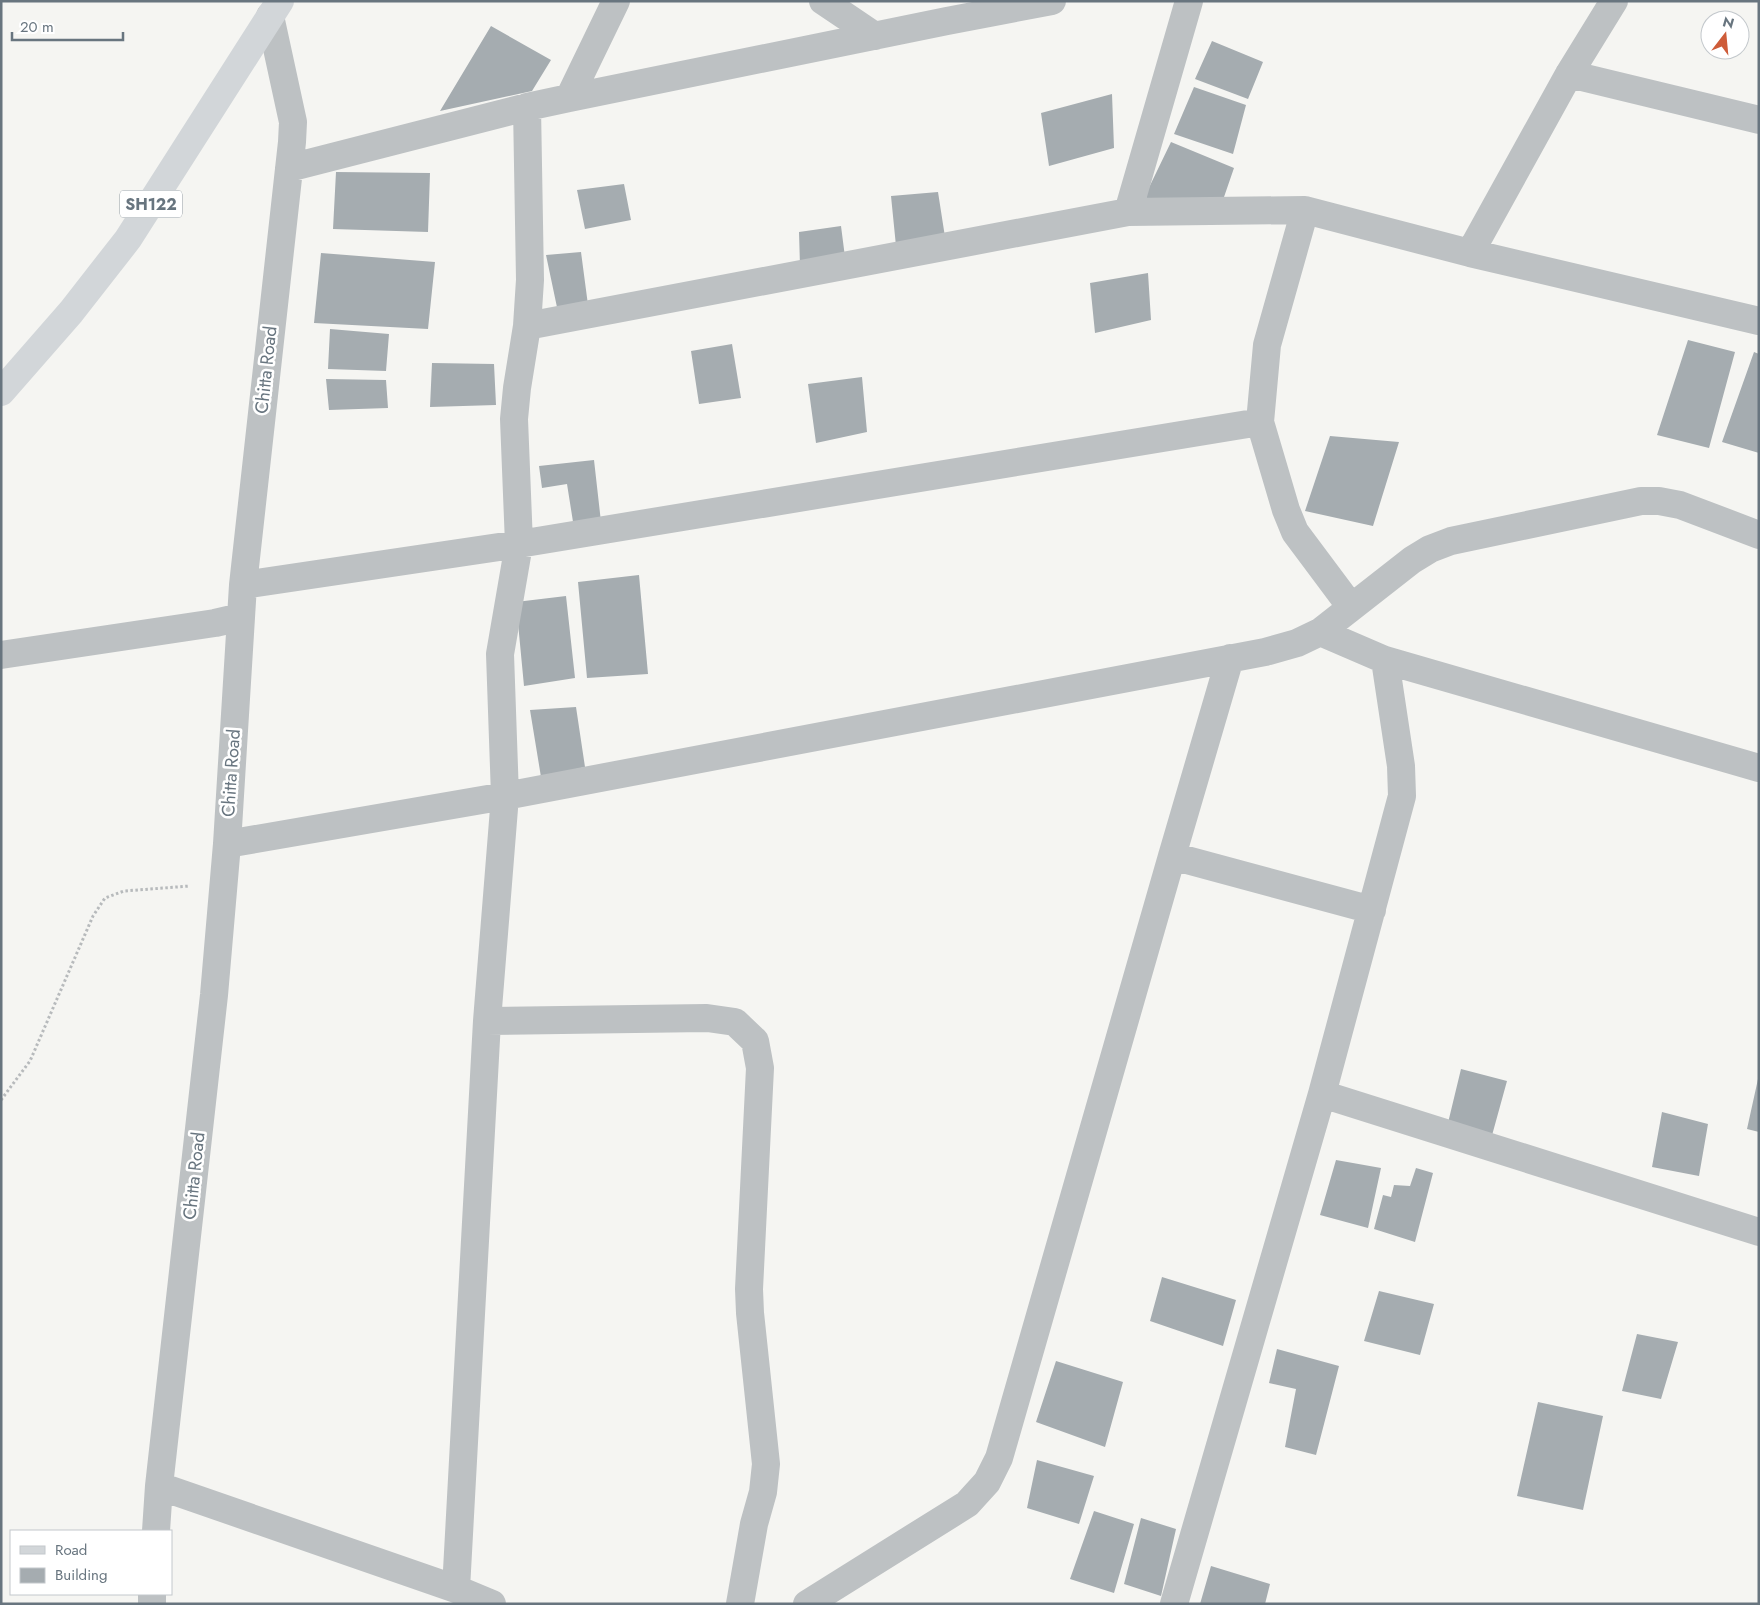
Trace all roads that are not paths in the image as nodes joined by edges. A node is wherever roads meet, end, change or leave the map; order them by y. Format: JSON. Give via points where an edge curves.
{"nodes":[{"id":1,"x":616,"y":1,"type":"edge"},
{"id":2,"x":823,"y":1,"type":"edge"},
{"id":3,"x":1052,"y":1,"type":"edge"},
{"id":4,"x":1189,"y":1,"type":"edge"},
{"id":5,"x":1614,"y":1,"type":"edge"},
{"id":6,"x":275,"y":9,"type":"edge"},
{"id":7,"x":875,"y":36,"type":"junction"},
{"id":8,"x":1570,"y":74,"type":"junction"},
{"id":9,"x":569,"y":98,"type":"junction"},
{"id":10,"x":527,"y":107,"type":"junction"},
{"id":11,"x":1759,"y":120,"type":"edge"},
{"id":12,"x":289,"y":168,"type":"junction"},
{"id":13,"x":1305,"y":210,"type":"junction"},
{"id":14,"x":1128,"y":212,"type":"junction"},
{"id":15,"x":1470,"y":253,"type":"junction"},
{"id":16,"x":1759,"y":321,"type":"edge"},
{"id":17,"x":527,"y":326,"type":"junction"},
{"id":18,"x":1,"y":392,"type":"edge"},
{"id":19,"x":1260,"y":422,"type":"junction"},
{"id":20,"x":1759,"y":535,"type":"edge"},
{"id":21,"x":519,"y":544,"type":"junction"},
{"id":22,"x":243,"y":585,"type":"junction"},
{"id":23,"x":1351,"y":608,"type":"junction"},
{"id":24,"x":241,"y":617,"type":"junction"},
{"id":25,"x":1320,"y":632,"type":"junction"},
{"id":26,"x":1,"y":655,"type":"edge"},
{"id":27,"x":1230,"y":658,"type":"junction"},
{"id":28,"x":1385,"y":660,"type":"junction"},
{"id":29,"x":1759,"y":768,"type":"edge"},
{"id":30,"x":505,"y":796,"type":"junction"},
{"id":31,"x":227,"y":844,"type":"junction"},
{"id":32,"x":1172,"y":856,"type":"junction"},
{"id":33,"x":1372,"y":910,"type":"junction"},
{"id":34,"x":487,"y":1021,"type":"junction"},
{"id":35,"x":1322,"y":1094,"type":"junction"},
{"id":36,"x":1759,"y":1232,"type":"edge"},
{"id":37,"x":159,"y":1486,"type":"junction"},
{"id":38,"x":156,"y":1530,"type":"edge"},
{"id":39,"x":456,"y":1589,"type":"junction"},
{"id":40,"x":492,"y":1604,"type":"edge"},
{"id":41,"x":740,"y":1604,"type":"edge"},
{"id":42,"x":806,"y":1604,"type":"edge"},
{"id":43,"x":1174,"y":1604,"type":"edge"}],
"edges":[{"from":1,"to":9,"type":"street"},
{"from":2,"to":7,"type":"street"},
{"from":3,"to":7,"type":"street"},
{"from":4,"to":14,"type":"street"},
{"from":5,"to":8,"type":"street"},
{"from":6,"to":12,"type":"street","name":"Chitta Road","via":[[292,122]]},
{"from":6,"to":18,"type":"main road","number":"SH122","via":[[128,239],[71,312]]},
{"from":7,"to":9,"type":"street"},
{"from":8,"to":11,"type":"street"},
{"from":8,"to":15,"type":"street"},
{"from":9,"to":10,"type":"street"},
{"from":10,"to":12,"type":"street"},
{"from":10,"to":17,"type":"street","via":[[531,246]]},
{"from":12,"to":22,"type":"street","name":"Chitta Road"},
{"from":13,"to":14,"type":"street"},
{"from":13,"to":15,"type":"street"},
{"from":13,"to":19,"type":"street","via":[[1267,345]]},
{"from":14,"to":17,"type":"street"},
{"from":15,"to":16,"type":"street"},
{"from":17,"to":21,"type":"street","via":[[514,419]]},
{"from":19,"to":21,"type":"street"},
{"from":19,"to":23,"type":"street","via":[[1286,510],[1296,532]]},
{"from":20,"to":23,"type":"street","via":[[1680,505],[1641,501],[1451,540],[1412,560]]},
{"from":21,"to":22,"type":"street"},
{"from":21,"to":30,"type":"street","via":[[500,654]]},
{"from":22,"to":24,"type":"street","name":"Chitta Road"},
{"from":23,"to":25,"type":"street"},
{"from":24,"to":26,"type":"street"},
{"from":24,"to":31,"type":"street","name":"Chitta Road"},
{"from":25,"to":27,"type":"street","via":[[1297,643]]},
{"from":25,"to":28,"type":"street"},
{"from":27,"to":30,"type":"street"},
{"from":27,"to":32,"type":"street"},
{"from":28,"to":29,"type":"street"},
{"from":28,"to":33,"type":"street","via":[[1401,766],[1402,796]]},
{"from":30,"to":31,"type":"street"},
{"from":30,"to":34,"type":"street"},
{"from":31,"to":37,"type":"street","name":"Chitta Road","via":[[214,995]]},
{"from":32,"to":33,"type":"street"},
{"from":32,"to":42,"type":"street","via":[[999,1458],[988,1482],[968,1504]]},
{"from":33,"to":35,"type":"street"},
{"from":34,"to":39,"type":"street"},
{"from":34,"to":41,"type":"street","via":[[707,1018],[736,1022],[755,1041],[760,1068],[749,1289],[766,1464]]},
{"from":35,"to":36,"type":"street"},
{"from":35,"to":43,"type":"street"},
{"from":37,"to":38,"type":"street","name":"Chitta Road"},
{"from":37,"to":39,"type":"street"},
{"from":39,"to":40,"type":"street"}]}
